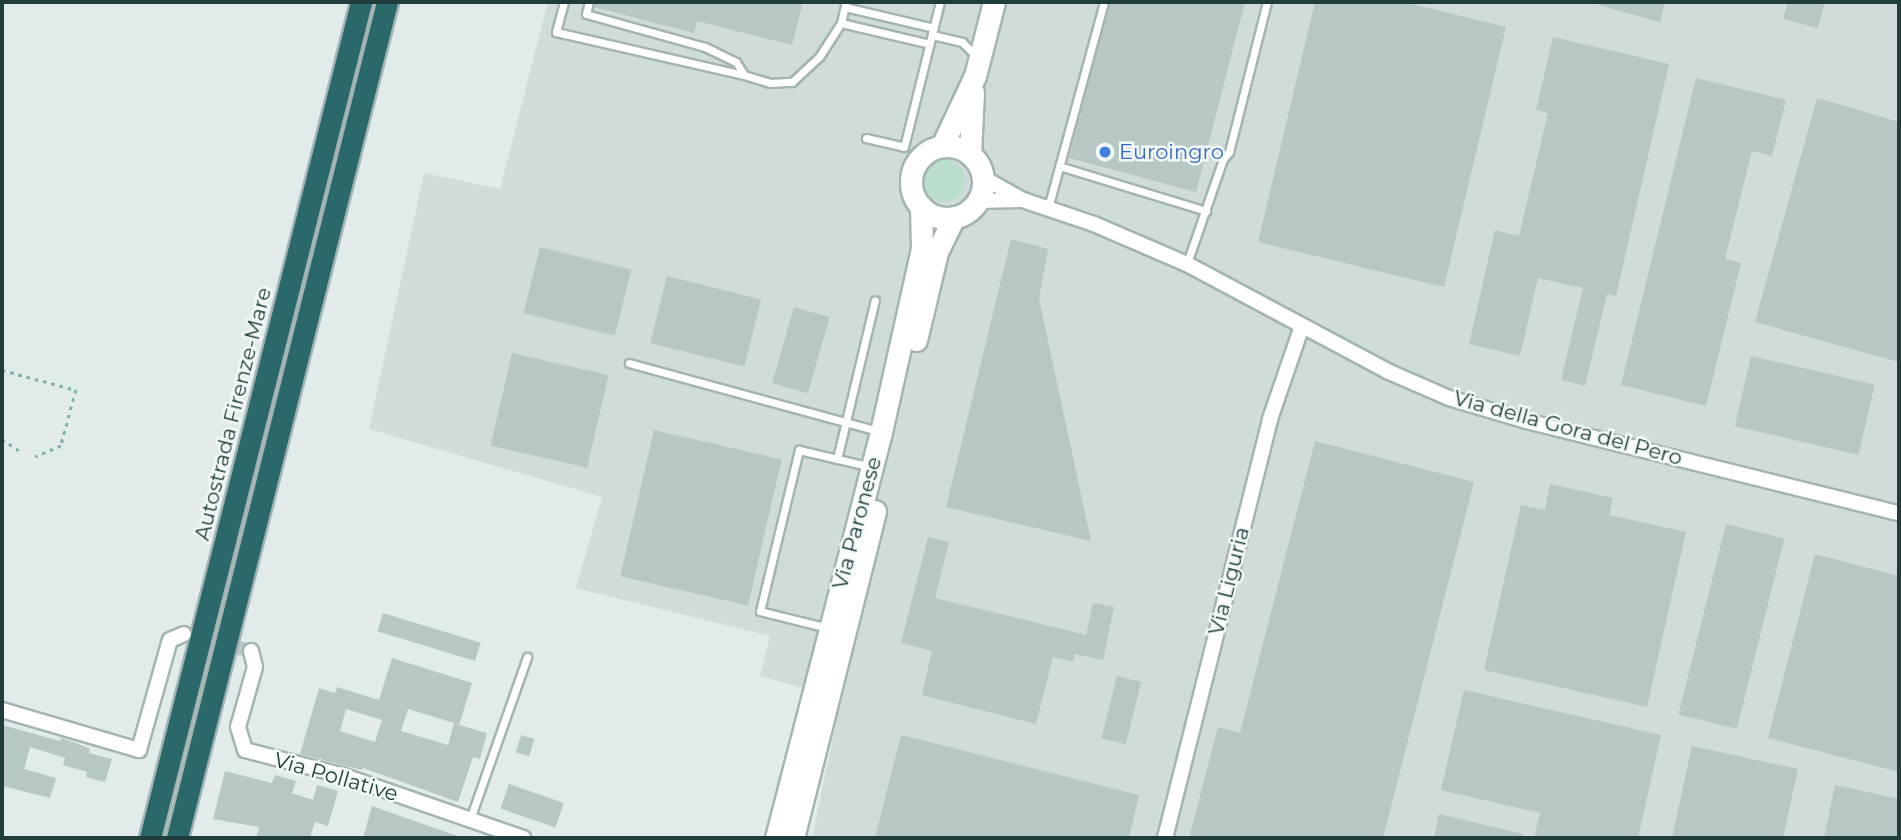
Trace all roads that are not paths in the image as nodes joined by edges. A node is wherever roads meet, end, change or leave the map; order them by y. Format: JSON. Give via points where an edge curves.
{"nodes":[{"id":1,"x":362,"y":2,"type":"edge"},
{"id":2,"x":387,"y":2,"type":"edge"},
{"id":3,"x":564,"y":2,"type":"edge"},
{"id":4,"x":589,"y":2,"type":"edge"},
{"id":5,"x":940,"y":2,"type":"edge"},
{"id":6,"x":994,"y":2,"type":"edge"},
{"id":7,"x":1104,"y":2,"type":"edge"},
{"id":8,"x":1267,"y":2,"type":"edge"},
{"id":9,"x":846,"y":4,"type":"edge"},
{"id":10,"x":841,"y":23,"type":"junction"},
{"id":11,"x":933,"y":32,"type":"junction"},
{"id":12,"x":930,"y":44,"type":"junction"},
{"id":13,"x":977,"y":67,"type":"junction"},
{"id":14,"x":744,"y":75,"type":"junction"},
{"id":15,"x":866,"y":138,"type":"dead end"},
{"id":16,"x":942,"y":146,"type":"junction"},
{"id":17,"x":970,"y":154,"type":"junction"},
{"id":18,"x":1059,"y":166,"type":"junction"},
{"id":19,"x":982,"y":177,"type":"junction"},
{"id":20,"x":1023,"y":200,"type":"junction"},
{"id":21,"x":977,"y":201,"type":"junction"},
{"id":22,"x":921,"y":206,"type":"junction"},
{"id":23,"x":1048,"y":209,"type":"junction"},
{"id":24,"x":1206,"y":211,"type":"junction"},
{"id":25,"x":954,"y":217,"type":"junction"},
{"id":26,"x":1187,"y":264,"type":"junction"},
{"id":27,"x":875,"y":300,"type":"dead end"},
{"id":28,"x":1302,"y":326,"type":"junction"},
{"id":29,"x":629,"y":363,"type":"dead end"},
{"id":30,"x":847,"y":421,"type":"junction"},
{"id":31,"x":881,"y":432,"type":"junction"},
{"id":32,"x":837,"y":459,"type":"junction"},
{"id":33,"x":872,"y":467,"type":"junction"},
{"id":34,"x":1899,"y":513,"type":"edge"},
{"id":35,"x":828,"y":628,"type":"junction"},
{"id":36,"x":184,"y":634,"type":"dead end"},
{"id":37,"x":251,"y":651,"type":"dead end"},
{"id":38,"x":527,"y":657,"type":"dead end"},
{"id":39,"x":2,"y":710,"type":"edge"},
{"id":40,"x":470,"y":819,"type":"junction"},
{"id":41,"x":150,"y":838,"type":"edge"},
{"id":42,"x":177,"y":838,"type":"edge"},
{"id":43,"x":523,"y":838,"type":"edge"},
{"id":44,"x":776,"y":838,"type":"edge"},
{"id":45,"x":793,"y":838,"type":"edge"},
{"id":46,"x":1165,"y":838,"type":"edge"}],
"edges":[{"from":1,"to":41,"type":"highway","name":"Autostrada Firenze-Mare"},
{"from":2,"to":42,"type":"highway"},
{"from":3,"to":14,"type":"lane","via":[[556,32]]},
{"from":4,"to":14,"type":"lane","via":[[586,14],[705,47],[736,62]]},
{"from":5,"to":11,"type":"lane"},
{"from":6,"to":13,"type":"main road","name":"Via Paronese"},
{"from":7,"to":18,"type":"lane"},
{"from":8,"to":24,"type":"lane","via":[[1230,152],[1223,159]]},
{"from":9,"to":10,"type":"lane"},
{"from":9,"to":11,"type":"lane"},
{"from":10,"to":12,"type":"lane"},
{"from":10,"to":14,"type":"lane","via":[[819,57],[792,82],[771,83]]},
{"from":11,"to":12,"type":"lane"},
{"from":11,"to":13,"type":"lane","via":[[962,42]]},
{"from":12,"to":15,"type":"lane","via":[[904,147]]},
{"from":13,"to":16,"type":"main road","name":"Via Paronese"},
{"from":13,"to":17,"type":"main road","name":"Via Paronese"},
{"from":16,"to":17,"type":"main road"},
{"from":16,"to":22,"type":"main road","name":"Via Paronese","via":[[922,156],[912,175],[911,186]]},
{"from":17,"to":19,"type":"main road"},
{"from":18,"to":23,"type":"lane"},
{"from":18,"to":24,"type":"lane"},
{"from":19,"to":20,"type":"street","name":"Via della Gora del Pero"},
{"from":19,"to":21,"type":"main road"},
{"from":20,"to":21,"type":"street","name":"Via della Gora del Pero"},
{"from":20,"to":23,"type":"street","name":"Via della Gora del Pero"},
{"from":21,"to":25,"type":"main road","name":"Via Paronese"},
{"from":22,"to":25,"type":"main road","via":[[930,214]]},
{"from":22,"to":31,"type":"main road","name":"Via Paronese","via":[[922,249]]},
{"from":23,"to":26,"type":"street","name":"Via della Gora del Pero"},
{"from":24,"to":26,"type":"lane"},
{"from":25,"to":45,"type":"main road","name":"Via Paronese","via":[[937,252]]},
{"from":26,"to":28,"type":"street","name":"Via della Gora del Pero"},
{"from":27,"to":30,"type":"lane"},
{"from":28,"to":34,"type":"street","name":"Via della Gora del Pero","via":[[1399,376],[1499,414]]},
{"from":28,"to":46,"type":"street","name":"Via Liguria","via":[[1270,419]]},
{"from":29,"to":30,"type":"lane"},
{"from":30,"to":31,"type":"lane"},
{"from":30,"to":32,"type":"lane"},
{"from":31,"to":33,"type":"main road","name":"Via Paronese"},
{"from":32,"to":33,"type":"lane"},
{"from":32,"to":35,"type":"lane","via":[[799,450],[760,611]]},
{"from":33,"to":35,"type":"main road","name":"Via Paronese"},
{"from":35,"to":44,"type":"main road","name":"Via Paronese"},
{"from":36,"to":39,"type":"street","via":[[170,640],[139,750]]},
{"from":37,"to":40,"type":"street","name":"Via Pollative","via":[[255,667],[238,727],[245,750],[341,775]]},
{"from":38,"to":40,"type":"lane"},
{"from":40,"to":43,"type":"street","name":"Via Pollative"}]}
